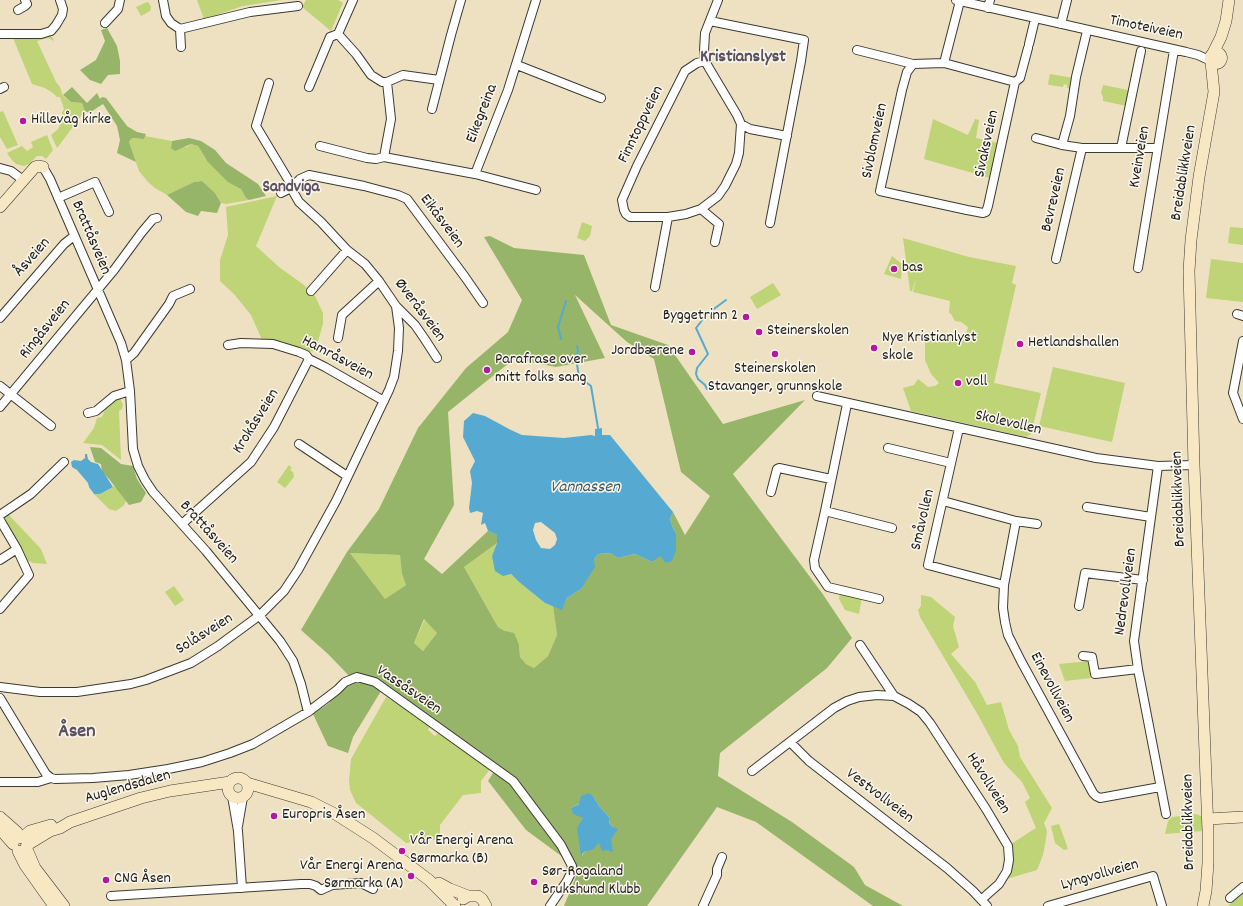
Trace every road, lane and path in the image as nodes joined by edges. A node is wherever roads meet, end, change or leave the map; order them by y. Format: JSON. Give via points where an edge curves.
{"nodes":[{"id":1,"x":26,"y":0,"type":"edge"},
{"id":2,"x":60,"y":0,"type":"edge"},
{"id":3,"x":120,"y":0,"type":"edge"},
{"id":4,"x":163,"y":0,"type":"edge"},
{"id":5,"x":461,"y":0,"type":"edge"},
{"id":6,"x":536,"y":0,"type":"edge"},
{"id":7,"x":718,"y":0,"type":"edge"},
{"id":8,"x":1067,"y":0,"type":"edge"},
{"id":9,"x":1229,"y":0,"type":"edge"},
{"id":10,"x":350,"y":1,"type":"edge"},
{"id":11,"x":958,"y":1,"type":"edge"},
{"id":12,"x":989,"y":4,"type":"edge"},
{"id":13,"x":298,"y":6,"type":"dead end"},
{"id":14,"x":18,"y":10,"type":"dead end"},
{"id":15,"x":1035,"y":19,"type":"junction"},
{"id":16,"x":710,"y":21,"type":"junction"},
{"id":17,"x":104,"y":23,"type":"dead end"},
{"id":18,"x":1061,"y":24,"type":"junction"},
{"id":19,"x":180,"y":29,"type":"junction"},
{"id":20,"x":1087,"y":31,"type":"junction"},
{"id":21,"x":0,"y":34,"type":"edge"},
{"id":22,"x":338,"y":34,"type":"junction"},
{"id":23,"x":181,"y":47,"type":"dead end"},
{"id":24,"x":857,"y":50,"type":"dead end"},
{"id":25,"x":1174,"y":50,"type":"junction"},
{"id":26,"x":1141,"y":51,"type":"dead end"},
{"id":27,"x":1215,"y":58,"type":"junction"},
{"id":28,"x":706,"y":61,"type":"junction"},
{"id":29,"x":944,"y":63,"type":"junction"},
{"id":30,"x":913,"y":64,"type":"junction"},
{"id":31,"x":517,"y":65,"type":"junction"},
{"id":32,"x":1076,"y":77,"type":"joint"},
{"id":33,"x":439,"y":80,"type":"junction"},
{"id":34,"x":386,"y":82,"type":"junction"},
{"id":35,"x":1015,"y":82,"type":"junction"},
{"id":36,"x":269,"y":83,"type":"dead end"},
{"id":37,"x":309,"y":87,"type":"dead end"},
{"id":38,"x":601,"y":98,"type":"dead end"},
{"id":39,"x":432,"y":109,"type":"dead end"},
{"id":40,"x":741,"y":124,"type":"junction"},
{"id":41,"x":787,"y":136,"type":"junction"},
{"id":42,"x":1036,"y":138,"type":"dead end"},
{"id":43,"x":1062,"y":145,"type":"junction"},
{"id":44,"x":320,"y":146,"type":"dead end"},
{"id":45,"x":1082,"y":148,"type":"junction"},
{"id":46,"x":1121,"y":148,"type":"junction"},
{"id":47,"x":1157,"y":148,"type":"junction"},
{"id":48,"x":384,"y":157,"type":"junction"},
{"id":49,"x":43,"y":167,"type":"joint"},
{"id":50,"x":0,"y":168,"type":"edge"},
{"id":51,"x":475,"y":174,"type":"junction"},
{"id":52,"x":23,"y":180,"type":"junction"},
{"id":53,"x":292,"y":188,"type":"junction"},
{"id":54,"x":536,"y":190,"type":"dead end"},
{"id":55,"x":281,"y":193,"type":"dead end"},
{"id":56,"x":58,"y":198,"type":"junction"},
{"id":57,"x":0,"y":207,"type":"edge"},
{"id":58,"x":701,"y":209,"type":"junction"},
{"id":59,"x":109,"y":212,"type":"dead end"},
{"id":60,"x":986,"y":212,"type":"joint"},
{"id":61,"x":668,"y":216,"type":"junction"},
{"id":62,"x":157,"y":218,"type":"dead end"},
{"id":63,"x":770,"y":223,"type":"dead end"},
{"id":64,"x":74,"y":236,"type":"junction"},
{"id":65,"x":715,"y":242,"type":"dead end"},
{"id":66,"x":347,"y":250,"type":"junction"},
{"id":67,"x":1056,"y":259,"type":"dead end"},
{"id":68,"x":1138,"y":268,"type":"dead end"},
{"id":69,"x":379,"y":281,"type":"junction"},
{"id":70,"x":655,"y":287,"type":"dead end"},
{"id":71,"x":97,"y":289,"type":"junction"},
{"id":72,"x":190,"y":289,"type":"dead end"},
{"id":73,"x":311,"y":291,"type":"dead end"},
{"id":74,"x":483,"y":303,"type":"dead end"},
{"id":75,"x":396,"y":306,"type":"junction"},
{"id":76,"x":0,"y":318,"type":"edge"},
{"id":77,"x":415,"y":325,"type":"junction"},
{"id":78,"x":399,"y":328,"type":"junction"},
{"id":79,"x":338,"y":338,"type":"dead end"},
{"id":80,"x":1243,"y":341,"type":"edge"},
{"id":81,"x":228,"y":345,"type":"dead end"},
{"id":82,"x":437,"y":358,"type":"dead end"},
{"id":83,"x":309,"y":359,"type":"junction"},
{"id":84,"x":126,"y":360,"type":"junction"},
{"id":85,"x":0,"y":386,"type":"edge"},
{"id":86,"x":130,"y":392,"type":"junction"},
{"id":87,"x":10,"y":394,"type":"junction"},
{"id":88,"x":817,"y":396,"type":"dead end"},
{"id":89,"x":384,"y":401,"type":"junction"},
{"id":90,"x":848,"y":404,"type":"junction"},
{"id":91,"x":0,"y":407,"type":"edge"},
{"id":92,"x":88,"y":413,"type":"dead end"},
{"id":93,"x":1243,"y":419,"type":"edge"},
{"id":94,"x":51,"y":426,"type":"dead end"},
{"id":95,"x":959,"y":428,"type":"junction"},
{"id":96,"x":299,"y":444,"type":"dead end"},
{"id":97,"x":888,"y":448,"type":"dead end"},
{"id":98,"x":64,"y":462,"type":"dead end"},
{"id":99,"x":951,"y":463,"type":"junction"},
{"id":100,"x":1194,"y":465,"type":"junction"},
{"id":101,"x":1158,"y":466,"type":"junction"},
{"id":102,"x":347,"y":476,"type":"junction"},
{"id":103,"x":831,"y":479,"type":"junction"},
{"id":104,"x":771,"y":492,"type":"dead end"},
{"id":105,"x":943,"y":501,"type":"junction"},
{"id":106,"x":1087,"y":507,"type":"dead end"},
{"id":107,"x":825,"y":511,"type":"junction"},
{"id":108,"x":0,"y":515,"type":"edge"},
{"id":109,"x":1151,"y":518,"type":"junction"},
{"id":110,"x":0,"y":520,"type":"edge"},
{"id":111,"x":1016,"y":521,"type":"junction"},
{"id":112,"x":182,"y":524,"type":"junction"},
{"id":113,"x":1037,"y":524,"type":"dead end"},
{"id":114,"x":892,"y":528,"type":"dead end"},
{"id":115,"x":17,"y":549,"type":"junction"},
{"id":116,"x":0,"y":560,"type":"edge"},
{"id":117,"x":1143,"y":580,"type":"junction"},
{"id":118,"x":1004,"y":585,"type":"junction"},
{"id":119,"x":879,"y":599,"type":"dead end"},
{"id":120,"x":1079,"y":606,"type":"dead end"},
{"id":121,"x":0,"y":609,"type":"edge"},
{"id":122,"x":260,"y":615,"type":"junction"},
{"id":123,"x":860,"y":645,"type":"dead end"},
{"id":124,"x":1083,"y":656,"type":"dead end"},
{"id":125,"x":1138,"y":669,"type":"junction"},
{"id":126,"x":0,"y":687,"type":"edge"},
{"id":127,"x":894,"y":696,"type":"junction"},
{"id":128,"x":0,"y":698,"type":"edge"},
{"id":129,"x":308,"y":712,"type":"junction"},
{"id":130,"x":790,"y":742,"type":"junction"},
{"id":131,"x":752,"y":771,"type":"dead end"},
{"id":132,"x":50,"y":778,"type":"junction"},
{"id":133,"x":0,"y":782,"type":"edge"},
{"id":134,"x":1160,"y":787,"type":"junction"},
{"id":135,"x":238,"y":791,"type":"junction"},
{"id":136,"x":1166,"y":814,"type":"dead end"},
{"id":137,"x":0,"y":817,"type":"edge"},
{"id":138,"x":1243,"y":817,"type":"edge"},
{"id":139,"x":1208,"y":818,"type":"junction"},
{"id":140,"x":0,"y":829,"type":"edge"},
{"id":141,"x":21,"y":844,"type":"junction"},
{"id":142,"x":722,"y":857,"type":"dead end"},
{"id":143,"x":434,"y":882,"type":"junction"},
{"id":144,"x":1243,"y":887,"type":"edge"},
{"id":145,"x":242,"y":888,"type":"junction"},
{"id":146,"x":372,"y":889,"type":"dead end"},
{"id":147,"x":111,"y":896,"type":"dead end"},
{"id":148,"x":468,"y":896,"type":"junction"},
{"id":149,"x":1230,"y":898,"type":"dead end"},
{"id":150,"x":982,"y":899,"type":"junction"},
{"id":151,"x":54,"y":906,"type":"edge"},
{"id":152,"x":64,"y":906,"type":"edge"},
{"id":153,"x":455,"y":906,"type":"edge"},
{"id":154,"x":459,"y":906,"type":"edge"},
{"id":155,"x":486,"y":906,"type":"edge"},
{"id":156,"x":550,"y":906,"type":"edge"},
{"id":157,"x":703,"y":906,"type":"edge"},
{"id":158,"x":987,"y":906,"type":"edge"},
{"id":159,"x":1048,"y":906,"type":"edge"},
{"id":160,"x":1162,"y":906,"type":"edge"},
{"id":161,"x":1203,"y":906,"type":"edge"}],
"edges":[{"from":1,"to":14,"type":"street","via":[[27,4]]},
{"from":2,"to":21,"type":"street","via":[[62,15],[51,30],[41,34]]},
{"from":3,"to":17,"type":"street","via":[[118,9]]},
{"from":4,"to":19,"type":"street","via":[[166,16]]},
{"from":5,"to":33,"type":"street"},
{"from":6,"to":31,"type":"street","name":"Eikegreina"},
{"from":7,"to":16,"type":"street"},
{"from":8,"to":18,"type":"street"},
{"from":9,"to":27,"type":"main road","name":"Breidablikkveien","via":[[1226,38]]},
{"from":10,"to":22,"type":"street"},
{"from":11,"to":12,"type":"street","name":"Timoteiveien"},
{"from":11,"to":29,"type":"street"},
{"from":12,"to":15,"type":"street","name":"Timoteiveien"},
{"from":13,"to":19,"type":"street","via":[[250,12]]},
{"from":15,"to":18,"type":"street","name":"Timoteiveien"},
{"from":15,"to":35,"type":"street","name":"Sivaksveien","via":[[1020,78]]},
{"from":16,"to":28,"type":"street","via":[[705,38]]},
{"from":16,"to":41,"type":"street","via":[[804,40]]},
{"from":18,"to":20,"type":"street","name":"Timoteiveien"},
{"from":19,"to":23,"type":"street"},
{"from":20,"to":25,"type":"street","name":"Timoteiveien"},
{"from":20,"to":32,"type":"street","name":"Timoteiveien"},
{"from":22,"to":34,"type":"street","via":[[371,75]]},
{"from":22,"to":37,"type":"street","via":[[330,37]]},
{"from":24,"to":30,"type":"street"},
{"from":25,"to":27,"type":"street","name":"Timoteiveien"},
{"from":25,"to":47,"type":"street","name":"Kveinveien"},
{"from":26,"to":46,"type":"street"},
{"from":27,"to":100,"type":"main road","name":"Breidablikkveien","via":[[1214,92],[1198,185],[1189,271]]},
{"from":28,"to":40,"type":"street"},
{"from":28,"to":61,"type":"street","name":"Finntoppveien","via":[[697,63],[685,71],[625,192],[622,205],[630,217]]},
{"from":29,"to":30,"type":"street"},
{"from":29,"to":35,"type":"street"},
{"from":30,"to":60,"type":"street","name":"Sivblomveien","via":[[907,72],[902,90],[880,191]]},
{"from":31,"to":38,"type":"street"},
{"from":31,"to":51,"type":"street","name":"Eikegreina"},
{"from":32,"to":43,"type":"street","name":"Bevreveien"},
{"from":33,"to":34,"type":"street","via":[[403,75]]},
{"from":33,"to":39,"type":"street"},
{"from":34,"to":48,"type":"street","via":[[391,119]]},
{"from":35,"to":60,"type":"street","name":"Sivaksveien"},
{"from":36,"to":53,"type":"street","name":"Øveråsveien","via":[[256,126]]},
{"from":40,"to":41,"type":"street"},
{"from":40,"to":58,"type":"street","via":[[736,164],[718,196]]},
{"from":41,"to":63,"type":"street"},
{"from":42,"to":43,"type":"street","name":"Bevreveien"},
{"from":43,"to":45,"type":"street","name":"Bevreveien"},
{"from":44,"to":48,"type":"street","via":[[367,158]]},
{"from":45,"to":46,"type":"street","name":"Bevreveien"},
{"from":45,"to":67,"type":"street","name":"Bevreveien"},
{"from":46,"to":47,"type":"street","name":"Bevreveien"},
{"from":47,"to":68,"type":"street","name":"Kveinveien"},
{"from":48,"to":51,"type":"street"},
{"from":49,"to":52,"type":"main road","via":[[34,167]]},
{"from":49,"to":56,"type":"street","name":"Brattåsveien"},
{"from":50,"to":52,"type":"street","via":[[11,171]]},
{"from":51,"to":54,"type":"street"},
{"from":52,"to":57,"type":"main road"},
{"from":53,"to":55,"type":"street"},
{"from":53,"to":66,"type":"street","name":"Øveråsveien","via":[[299,202]]},
{"from":53,"to":74,"type":"street","name":"Eikåsveien","via":[[300,179],[309,175],[358,184],[407,199]]},
{"from":56,"to":59,"type":"street","name":"Brattåsveien","via":[[95,182]]},
{"from":56,"to":64,"type":"street","name":"Brattåsveien"},
{"from":58,"to":61,"type":"street"},
{"from":58,"to":65,"type":"street","via":[[719,224]]},
{"from":61,"to":70,"type":"street"},
{"from":62,"to":71,"type":"street","name":"Brattåsveien","via":[[142,232],[128,253]]},
{"from":64,"to":71,"type":"street","name":"Brattåsveien"},
{"from":64,"to":76,"type":"street","name":"Åsveien","via":[[64,244]]},
{"from":66,"to":69,"type":"street","name":"Øveråsveien","via":[[365,264]]},
{"from":66,"to":73,"type":"street"},
{"from":69,"to":75,"type":"street","name":"Øveråsveien"},
{"from":69,"to":79,"type":"street","name":"Øveråsveien","via":[[342,315]]},
{"from":71,"to":84,"type":"street","name":"Brattåsveien","via":[[116,330]]},
{"from":71,"to":87,"type":"street","name":"Ringåsveien"},
{"from":72,"to":84,"type":"street","via":[[172,296],[134,353]]},
{"from":75,"to":77,"type":"street","name":"Øveråsveien"},
{"from":75,"to":78,"type":"street","name":"Solåsveien"},
{"from":77,"to":78,"type":"street"},
{"from":77,"to":82,"type":"street","name":"Øveråsveien"},
{"from":78,"to":89,"type":"street","name":"Solåsveien","via":[[394,377]]},
{"from":80,"to":93,"type":"street","via":[[1233,393]]},
{"from":81,"to":83,"type":"street","name":"Hamråsveien","via":[[273,344],[306,355]]},
{"from":83,"to":89,"type":"street","name":"Hamråsveien"},
{"from":83,"to":112,"type":"street","name":"Krokåsveien","via":[[274,426],[251,462]]},
{"from":84,"to":86,"type":"street","name":"Brattåsveien"},
{"from":85,"to":87,"type":"street"},
{"from":86,"to":92,"type":"street","via":[[114,396],[96,411]]},
{"from":86,"to":112,"type":"street","name":"Brattåsveien","via":[[134,449],[138,466],[153,492]]},
{"from":87,"to":91,"type":"street","name":"Ringåsveien"},
{"from":87,"to":94,"type":"street"},
{"from":88,"to":90,"type":"street","name":"Skolevollen"},
{"from":89,"to":102,"type":"street","name":"Solåsveien"},
{"from":90,"to":95,"type":"street","name":"Skolevollen"},
{"from":90,"to":103,"type":"street"},
{"from":95,"to":99,"type":"street","name":"Småvollen"},
{"from":95,"to":101,"type":"street","name":"Skolevollen","via":[[1096,458]]},
{"from":96,"to":102,"type":"street"},
{"from":97,"to":99,"type":"street"},
{"from":98,"to":108,"type":"street","via":[[31,494]]},
{"from":99,"to":105,"type":"street","name":"Småvollen"},
{"from":100,"to":101,"type":"street","name":"Skolevollen"},
{"from":100,"to":139,"type":"main road","name":"Breidablikkveien"},
{"from":101,"to":109,"type":"street","name":"Nedrevollveien"},
{"from":102,"to":122,"type":"street","name":"Solåsveien","via":[[298,570],[284,591]]},
{"from":103,"to":104,"type":"street","via":[[779,468]]},
{"from":103,"to":107,"type":"street"},
{"from":105,"to":111,"type":"street"},
{"from":105,"to":118,"type":"street","name":"Småvollen","via":[[928,565]]},
{"from":106,"to":109,"type":"street"},
{"from":107,"to":114,"type":"street"},
{"from":107,"to":119,"type":"street","via":[[814,560],[815,568],[828,587]]},
{"from":109,"to":117,"type":"street","name":"Nedrevollveien"},
{"from":110,"to":115,"type":"street"},
{"from":111,"to":113,"type":"street"},
{"from":111,"to":118,"type":"street","name":"Einevollveien"},
{"from":112,"to":122,"type":"street","name":"Brattåsveien"},
{"from":115,"to":116,"type":"street"},
{"from":115,"to":121,"type":"street","via":[[29,576]]},
{"from":117,"to":120,"type":"street","via":[[1085,573]]},
{"from":117,"to":125,"type":"street","name":"Nedrevollveien","via":[[1134,641]]},
{"from":118,"to":134,"type":"street","name":"Einevollveien","via":[[1003,608],[1008,635],[1093,793],[1100,798]]},
{"from":122,"to":126,"type":"street","name":"Solåsveien","via":[[191,662],[146,680],[77,692],[40,692]]},
{"from":122,"to":129,"type":"street","name":"Brattåsveien","via":[[293,661]]},
{"from":123,"to":127,"type":"street","name":"Håvollveien"},
{"from":124,"to":125,"type":"street","via":[[1092,657],[1095,674]]},
{"from":125,"to":134,"type":"street","name":"Nedrevollveien"},
{"from":127,"to":130,"type":"street","name":"Håvollveien","via":[[867,696],[847,701]]},
{"from":127,"to":150,"type":"street","name":"Håvollveien","via":[[921,712],[930,722],[1008,846],[1007,871],[999,884]]},
{"from":128,"to":132,"type":"street"},
{"from":129,"to":132,"type":"street","name":"Vassåsveien","via":[[253,744],[202,762],[129,775]]},
{"from":129,"to":156,"type":"street","name":"Vassåsveien","via":[[345,682],[357,677],[365,678],[409,705],[513,781],[561,845],[572,866],[567,881]]},
{"from":130,"to":131,"type":"street"},
{"from":130,"to":150,"type":"street","name":"Vestvollveien","via":[[809,761],[937,859]]},
{"from":132,"to":133,"type":"street","name":"Vassåsveien","via":[[38,782]]},
{"from":134,"to":136,"type":"street","name":"Nedrevollveien"},
{"from":135,"to":141,"type":"main road","name":"Auglendsdalen","via":[[195,788],[141,798],[70,822]]},
{"from":135,"to":143,"type":"main road","name":"Auglendsdalen","via":[[280,793],[310,802],[352,824]]},
{"from":135,"to":145,"type":"street"},
{"from":137,"to":141,"type":"main road","via":[[17,832]]},
{"from":138,"to":139,"type":"main road"},
{"from":139,"to":161,"type":"main road","name":"Breidablikkveien","via":[[1208,863]]},
{"from":140,"to":141,"type":"main road"},
{"from":141,"to":151,"type":"main road","via":[[25,865]]},
{"from":141,"to":152,"type":"main road","via":[[35,868]]},
{"from":142,"to":157,"type":"street"},
{"from":143,"to":148,"type":"main road"},
{"from":143,"to":153,"type":"main road"},
{"from":144,"to":149,"type":"street"},
{"from":145,"to":146,"type":"street","via":[[310,884],[321,890],[332,885],[361,883]]},
{"from":145,"to":147,"type":"street"},
{"from":148,"to":154,"type":"main road"},
{"from":148,"to":155,"type":"main road","via":[[478,896]]},
{"from":150,"to":158,"type":"street","name":"Vestvollveien"},
{"from":159,"to":160,"type":"street","name":"Lyngvollveien","via":[[1153,876]]}]}
